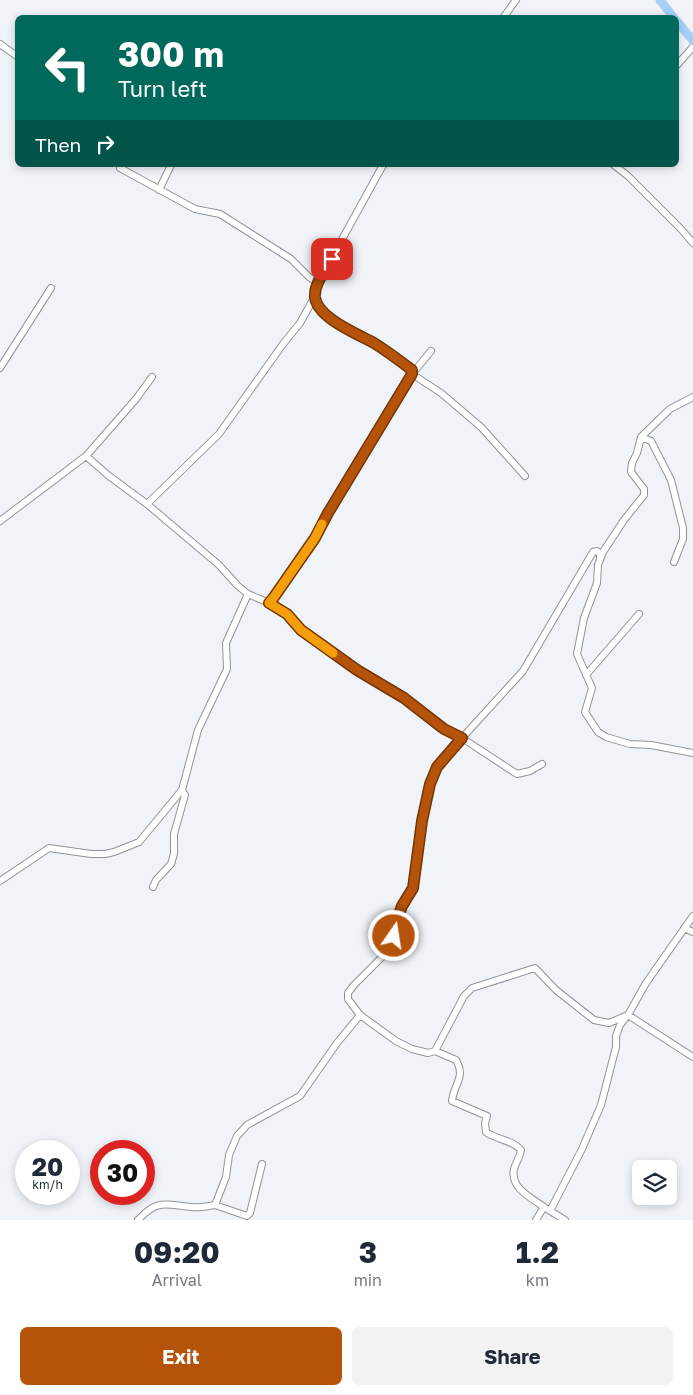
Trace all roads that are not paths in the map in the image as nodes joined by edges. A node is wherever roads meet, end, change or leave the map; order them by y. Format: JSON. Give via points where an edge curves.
{"nodes":[{"id":1,"x":516,"y":0,"type":"edge"},
{"id":2,"x":660,"y":0,"type":"edge"},
{"id":3,"x":504,"y":15,"type":"edge"},
{"id":4,"x":672,"y":15,"type":"edge"},
{"id":5,"x":679,"y":24,"type":"edge"},
{"id":6,"x":693,"y":40,"type":"edge"},
{"id":7,"x":0,"y":44,"type":"edge"},
{"id":8,"x":693,"y":47,"type":"edge"},
{"id":9,"x":15,"y":55,"type":"edge"},
{"id":10,"x":679,"y":63,"type":"edge"},
{"id":11,"x":170,"y":167,"type":"edge"},
{"id":12,"x":382,"y":167,"type":"edge"},
{"id":13,"x":617,"y":167,"type":"edge"},
{"id":14,"x":120,"y":168,"type":"dead end"},
{"id":15,"x":159,"y":190,"type":"junction"},
{"id":16,"x":693,"y":244,"type":"edge"},
{"id":17,"x":318,"y":283,"type":"junction"},
{"id":18,"x":51,"y":288,"type":"dead end"},
{"id":19,"x":315,"y":296,"type":"junction"},
{"id":20,"x":431,"y":351,"type":"dead end"},
{"id":21,"x":0,"y":368,"type":"edge"},
{"id":22,"x":412,"y":374,"type":"junction"},
{"id":23,"x":152,"y":377,"type":"dead end"},
{"id":24,"x":693,"y":397,"type":"edge"},
{"id":25,"x":641,"y":437,"type":"junction"},
{"id":26,"x":86,"y":456,"type":"junction"},
{"id":27,"x":525,"y":476,"type":"dead end"},
{"id":28,"x":147,"y":504,"type":"junction"},
{"id":29,"x":0,"y":521,"type":"edge"},
{"id":30,"x":674,"y":562,"type":"dead end"},
{"id":31,"x":598,"y":565,"type":"junction"},
{"id":32,"x":248,"y":594,"type":"junction"},
{"id":33,"x":269,"y":603,"type":"junction"},
{"id":34,"x":639,"y":614,"type":"dead end"},
{"id":35,"x":586,"y":675,"type":"junction"},
{"id":36,"x":462,"y":738,"type":"junction"},
{"id":37,"x":693,"y":753,"type":"edge"},
{"id":38,"x":542,"y":764,"type":"dead end"},
{"id":39,"x":182,"y":790,"type":"junction"},
{"id":40,"x":0,"y":881,"type":"edge"},
{"id":41,"x":153,"y":887,"type":"dead end"},
{"id":42,"x":693,"y":916,"type":"edge"},
{"id":43,"x":684,"y":928,"type":"junction"},
{"id":44,"x":693,"y":932,"type":"edge"},
{"id":45,"x":360,"y":1015,"type":"junction"},
{"id":46,"x":628,"y":1015,"type":"junction"},
{"id":47,"x":435,"y":1051,"type":"junction"},
{"id":48,"x":693,"y":1057,"type":"edge"},
{"id":49,"x":262,"y":1164,"type":"dead end"},
{"id":50,"x":215,"y":1205,"type":"junction"},
{"id":51,"x":544,"y":1207,"type":"junction"},
{"id":52,"x":550,"y":1211,"type":"junction"},
{"id":53,"x":138,"y":1220,"type":"edge"},
{"id":54,"x":536,"y":1220,"type":"edge"},
{"id":55,"x":565,"y":1220,"type":"edge"}],
"edges":[{"from":1,"to":3,"type":"street"},
{"from":2,"to":4,"type":"main road"},
{"from":5,"to":6,"type":"main road"},
{"from":7,"to":9,"type":"street"},
{"from":8,"to":10,"type":"street"},
{"from":11,"to":15,"type":"street"},
{"from":12,"to":17,"type":"street"},
{"from":13,"to":16,"type":"street"},
{"from":14,"to":15,"type":"street"},
{"from":15,"to":17,"type":"street","via":[[195,209],[220,214],[282,252]]},
{"from":17,"to":19,"type":"street"},
{"from":18,"to":21,"type":"street"},
{"from":19,"to":22,"type":"street","via":[[325,313],[404,364]]},
{"from":19,"to":28,"type":"street","via":[[300,323],[219,434]]},
{"from":20,"to":22,"type":"street"},
{"from":22,"to":27,"type":"street","via":[[441,393],[481,427]]},
{"from":22,"to":33,"type":"street","via":[[315,538]]},
{"from":23,"to":26,"type":"street"},
{"from":24,"to":25,"type":"street","via":[[670,410]]},
{"from":25,"to":30,"type":"street","via":[[650,441],[671,480],[683,528],[683,539]]},
{"from":25,"to":31,"type":"street","via":[[631,472],[644,489],[644,495],[624,520]]},
{"from":26,"to":28,"type":"street"},
{"from":26,"to":29,"type":"street"},
{"from":28,"to":32,"type":"street"},
{"from":31,"to":35,"type":"street","via":[[597,583],[584,618],[577,654]]},
{"from":31,"to":36,"type":"street","via":[[600,554],[597,551],[593,552],[523,671]]},
{"from":32,"to":33,"type":"street"},
{"from":32,"to":39,"type":"street","via":[[226,644],[228,670],[198,730]]},
{"from":33,"to":36,"type":"street","via":[[357,670]]},
{"from":34,"to":35,"type":"street"},
{"from":35,"to":37,"type":"street","via":[[592,688],[585,712],[598,732],[630,744]]},
{"from":36,"to":38,"type":"street","via":[[517,774]]},
{"from":36,"to":45,"type":"street","via":[[437,767],[430,784],[413,888],[398,917],[392,947],[348,992],[348,999]]},
{"from":39,"to":40,"type":"street","via":[[139,842],[105,854],[49,848]]},
{"from":39,"to":41,"type":"street","via":[[184,795],[174,834],[174,854],[171,864]]},
{"from":42,"to":43,"type":"street"},
{"from":43,"to":44,"type":"street"},
{"from":43,"to":46,"type":"street"},
{"from":45,"to":47,"type":"street","via":[[404,1045],[428,1053]]},
{"from":45,"to":50,"type":"street","via":[[300,1096],[247,1125],[237,1136]]},
{"from":46,"to":47,"type":"street","via":[[609,1024],[594,1020],[556,990],[535,968],[472,988],[464,996]]},
{"from":46,"to":48,"type":"street"},
{"from":46,"to":52,"type":"street","via":[[616,1036],[601,1105]]},
{"from":47,"to":51,"type":"street","via":[[456,1060],[460,1068],[452,1101],[487,1116],[486,1132],[516,1144],[521,1150],[513,1178],[518,1188]]},
{"from":49,"to":50,"type":"street","via":[[247,1216]]},
{"from":50,"to":53,"type":"street","via":[[194,1207],[166,1203],[155,1206]]},
{"from":51,"to":52,"type":"street"},
{"from":51,"to":54,"type":"street"},
{"from":52,"to":55,"type":"street"}]}
